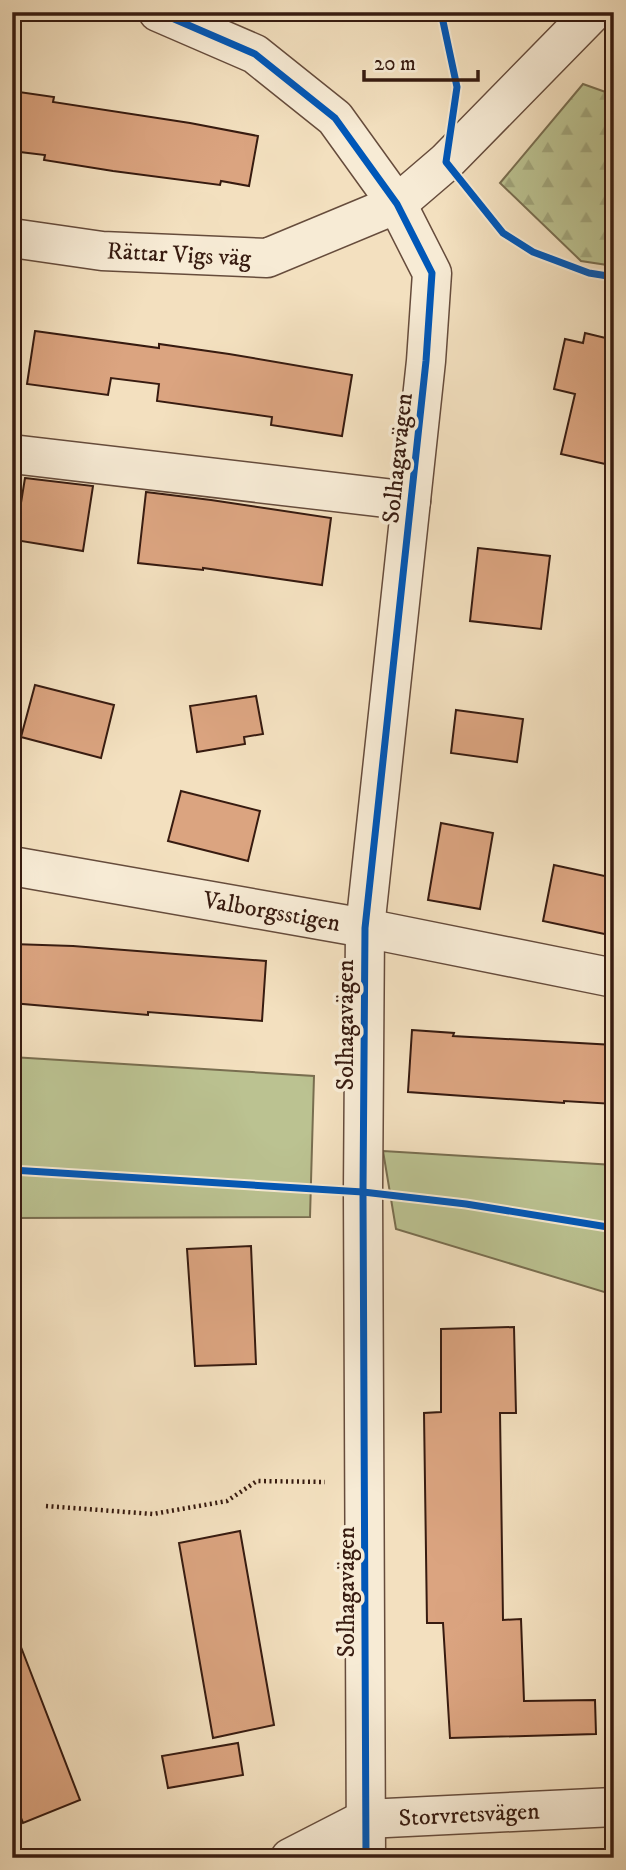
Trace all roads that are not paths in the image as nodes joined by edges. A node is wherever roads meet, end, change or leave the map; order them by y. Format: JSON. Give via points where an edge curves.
{"nodes":[{"id":1,"x":158,"y":12,"type":"edge"},
{"id":2,"x":593,"y":12,"type":"edge"},
{"id":3,"x":397,"y":204,"type":"junction"},
{"id":4,"x":12,"y":238,"type":"edge"},
{"id":5,"x":12,"y":454,"type":"edge"},
{"id":6,"x":411,"y":501,"type":"junction"},
{"id":7,"x":12,"y":866,"type":"edge"},
{"id":8,"x":365,"y":928,"type":"junction"},
{"id":9,"x":614,"y":978,"type":"edge"},
{"id":10,"x":614,"y":1807,"type":"edge"},
{"id":11,"x":366,"y":1819,"type":"junction"},
{"id":12,"x":290,"y":1858,"type":"edge"},
{"id":13,"x":366,"y":1858,"type":"edge"}],
"edges":[{"from":1,"to":3,"type":"street","name":"Solhagavägen","via":[[255,54],[326,110]]},
{"from":2,"to":3,"type":"street","name":"Rättar Vigs väg","via":[[446,162]]},
{"from":3,"to":4,"type":"street","name":"Rättar Vigs väg","via":[[267,258],[102,251]]},
{"from":3,"to":6,"type":"street","name":"Solhagavägen","via":[[432,272]]},
{"from":5,"to":6,"type":"street","name":"Solhagavägen"},
{"from":6,"to":8,"type":"street","name":"Solhagavägen"},
{"from":7,"to":8,"type":"street","name":"Valborgsstigen"},
{"from":8,"to":9,"type":"street","name":"Valborgsstigen"},
{"from":8,"to":11,"type":"street","name":"Solhagavägen"},
{"from":10,"to":11,"type":"street","name":"Storvretsvägen"},
{"from":11,"to":12,"type":"street","name":"Storvretsvägen"},
{"from":11,"to":13,"type":"street","name":"Solhagavägen"}]}
